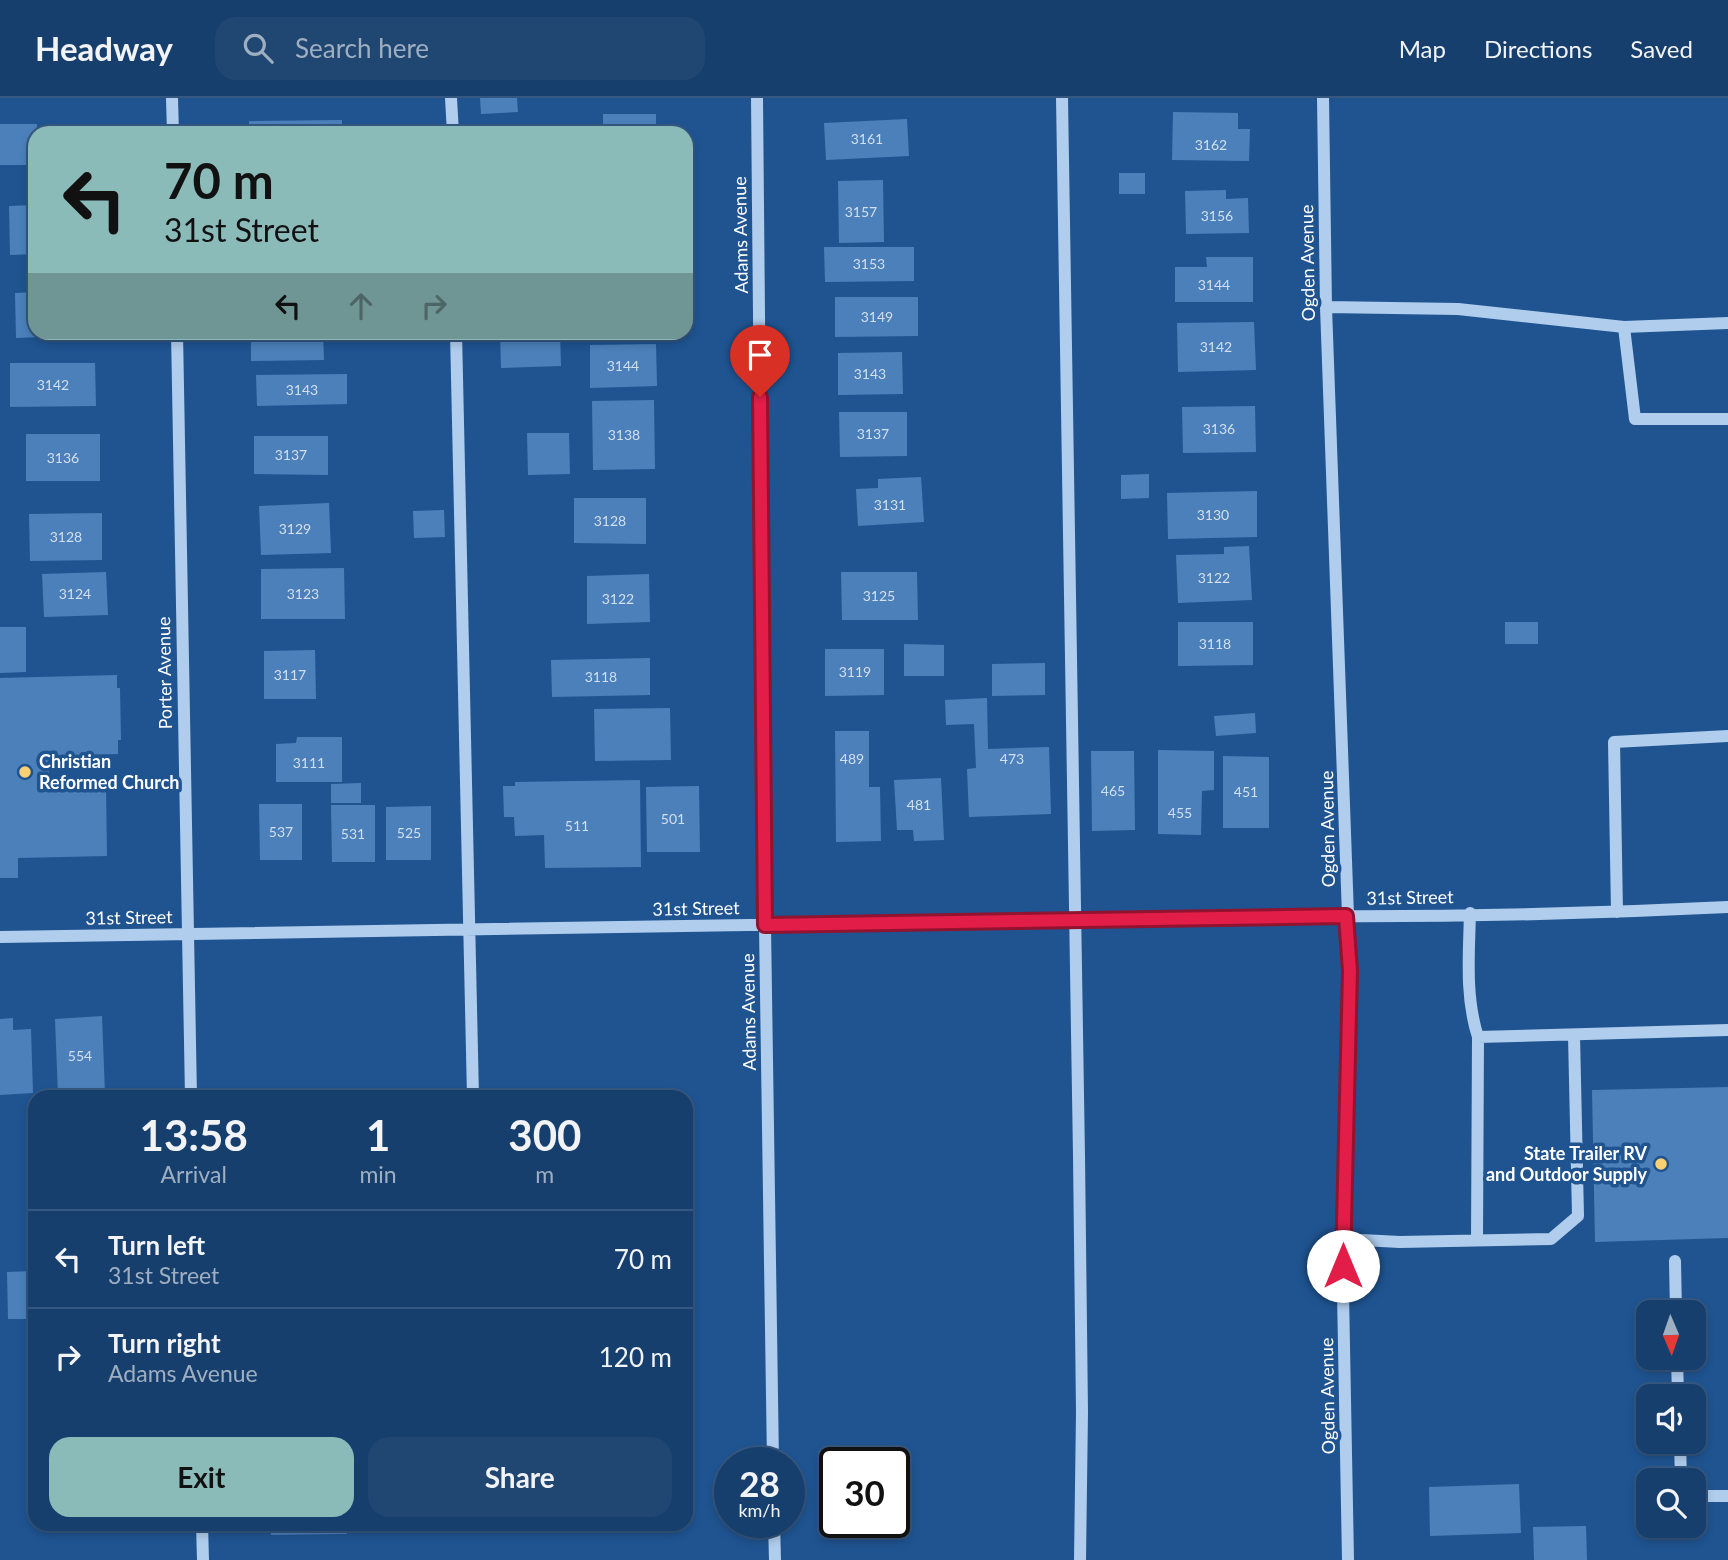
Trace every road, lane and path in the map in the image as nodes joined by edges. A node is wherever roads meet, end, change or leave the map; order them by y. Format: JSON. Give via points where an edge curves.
{"nodes":[{"id":1,"x":172,"y":98,"type":"edge"},
{"id":2,"x":452,"y":98,"type":"edge"},
{"id":3,"x":757,"y":98,"type":"edge"},
{"id":4,"x":1062,"y":98,"type":"edge"},
{"id":5,"x":1323,"y":98,"type":"edge"},
{"id":6,"x":173,"y":126,"type":"edge"},
{"id":7,"x":453,"y":126,"type":"edge"},
{"id":8,"x":1326,"y":307,"type":"junction"},
{"id":9,"x":1728,"y":323,"type":"edge"},
{"id":10,"x":1624,"y":327,"type":"junction"},
{"id":11,"x":177,"y":340,"type":"edge"},
{"id":12,"x":456,"y":340,"type":"edge"},
{"id":13,"x":1728,"y":419,"type":"edge"},
{"id":14,"x":1728,"y":736,"type":"edge"},
{"id":15,"x":1728,"y":907,"type":"edge"},
{"id":16,"x":1618,"y":912,"type":"junction"},
{"id":17,"x":1470,"y":914,"type":"junction"},
{"id":18,"x":1346,"y":916,"type":"junction"},
{"id":19,"x":1074,"y":920,"type":"junction"},
{"id":20,"x":765,"y":925,"type":"junction"},
{"id":21,"x":470,"y":930,"type":"junction"},
{"id":22,"x":188,"y":934,"type":"junction"},
{"id":23,"x":0,"y":937,"type":"edge"},
{"id":24,"x":1728,"y":1030,"type":"edge"},
{"id":25,"x":1574,"y":1035,"type":"junction"},
{"id":26,"x":1478,"y":1037,"type":"junction"},
{"id":27,"x":191,"y":1090,"type":"edge"},
{"id":28,"x":473,"y":1090,"type":"edge"},
{"id":29,"x":1342,"y":1239,"type":"junction"},
{"id":30,"x":1477,"y":1240,"type":"junction"},
{"id":31,"x":1675,"y":1261,"type":"dead end"},
{"id":32,"x":1676,"y":1300,"type":"edge"},
{"id":33,"x":774,"y":1447,"type":"edge"},
{"id":34,"x":1706,"y":1496,"type":"edge"},
{"id":35,"x":1728,"y":1496,"type":"edge"},
{"id":36,"x":202,"y":1531,"type":"edge"},
{"id":37,"x":774,"y":1538,"type":"edge"},
{"id":38,"x":203,"y":1560,"type":"edge"},
{"id":39,"x":775,"y":1560,"type":"edge"},
{"id":40,"x":1080,"y":1560,"type":"edge"},
{"id":41,"x":1348,"y":1560,"type":"edge"}],
"edges":[{"from":1,"to":6,"type":"street"},
{"from":2,"to":7,"type":"street"},
{"from":3,"to":20,"type":"street","name":"Adams Avenue"},
{"from":4,"to":19,"type":"street"},
{"from":5,"to":8,"type":"street","name":"Ogden Avenue"},
{"from":8,"to":10,"type":"street","via":[[1458,309]]},
{"from":8,"to":18,"type":"street","name":"Ogden Avenue"},
{"from":9,"to":10,"type":"street"},
{"from":10,"to":13,"type":"street","via":[[1635,419]]},
{"from":11,"to":22,"type":"street","name":"Porter Avenue"},
{"from":12,"to":21,"type":"street"},
{"from":14,"to":16,"type":"street","via":[[1614,742]]},
{"from":15,"to":16,"type":"street","name":"31st Street"},
{"from":16,"to":17,"type":"street","name":"31st Street"},
{"from":17,"to":18,"type":"street","name":"31st Street"},
{"from":17,"to":26,"type":"street","via":[[1471,1006]]},
{"from":18,"to":19,"type":"street","name":"31st Street"},
{"from":18,"to":29,"type":"street","name":"Ogden Avenue","via":[[1350,971]]},
{"from":19,"to":20,"type":"street","name":"31st Street"},
{"from":19,"to":40,"type":"street"},
{"from":20,"to":21,"type":"street","name":"31st Street"},
{"from":20,"to":33,"type":"street","name":"Adams Avenue"},
{"from":21,"to":22,"type":"street","name":"31st Street"},
{"from":21,"to":28,"type":"street"},
{"from":22,"to":23,"type":"street","name":"31st Street"},
{"from":22,"to":27,"type":"street","name":"Porter Avenue"},
{"from":24,"to":25,"type":"street"},
{"from":25,"to":26,"type":"street"},
{"from":25,"to":30,"type":"street","via":[[1578,1216],[1551,1239]]},
{"from":26,"to":30,"type":"street"},
{"from":29,"to":30,"type":"street"},
{"from":29,"to":41,"type":"street","name":"Ogden Avenue"},
{"from":31,"to":32,"type":"street"},
{"from":34,"to":35,"type":"street"},
{"from":36,"to":38,"type":"street"},
{"from":37,"to":39,"type":"street"}]}
